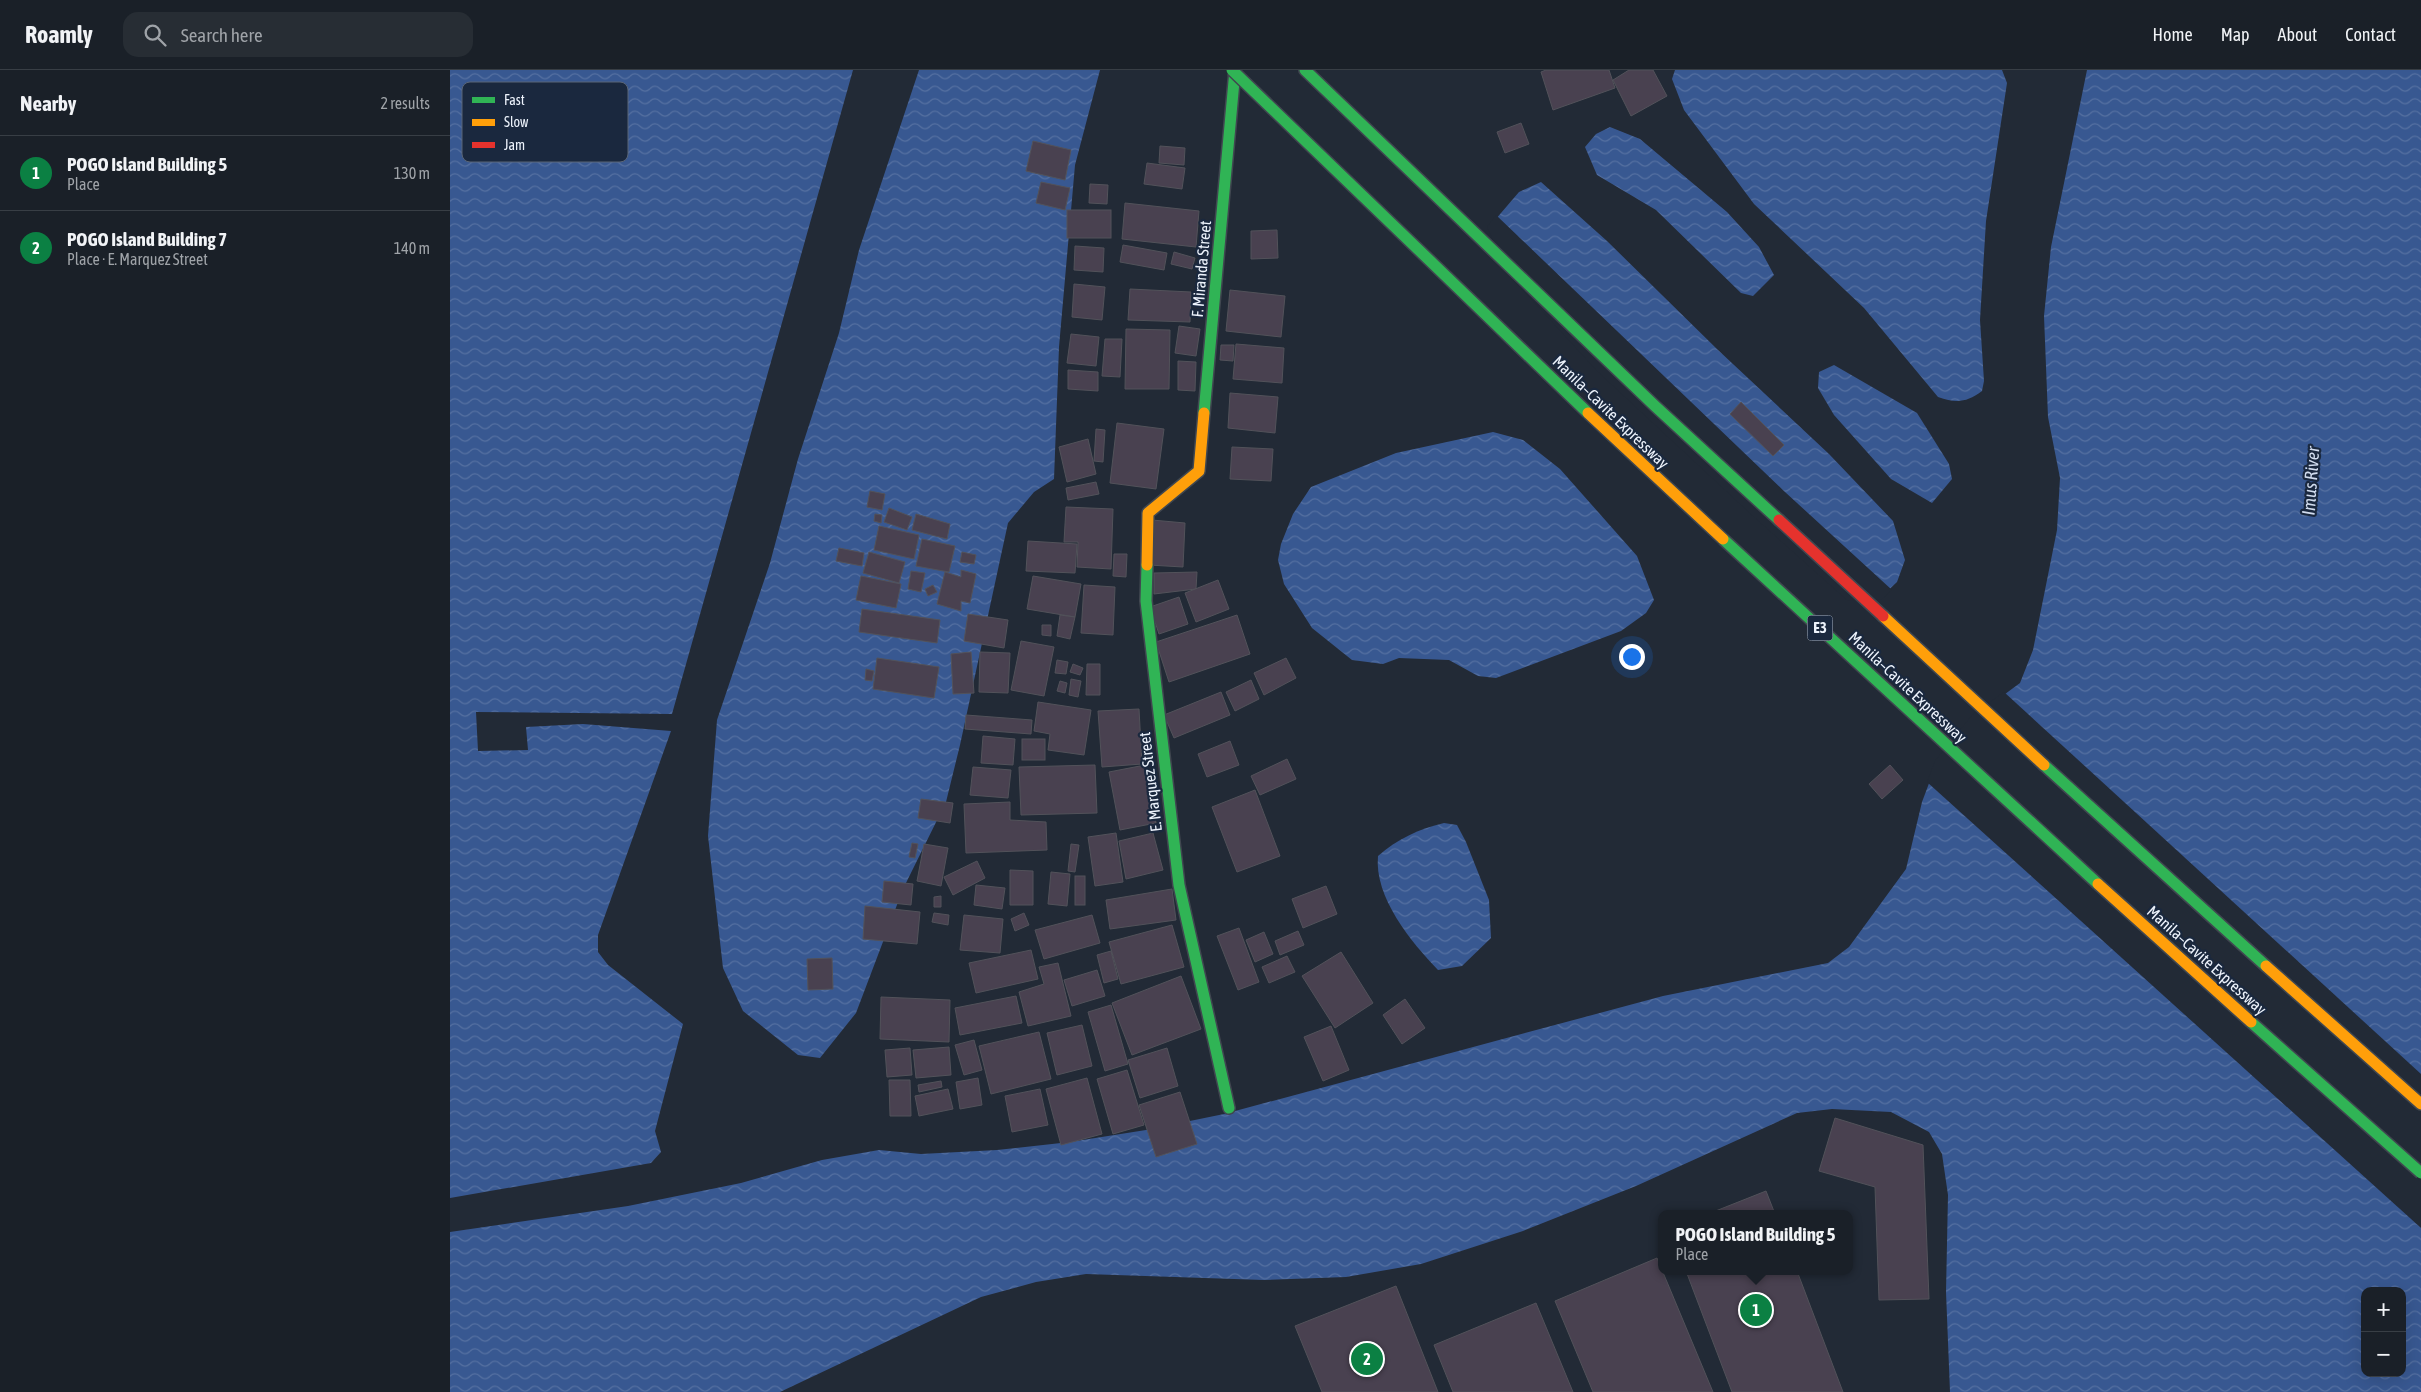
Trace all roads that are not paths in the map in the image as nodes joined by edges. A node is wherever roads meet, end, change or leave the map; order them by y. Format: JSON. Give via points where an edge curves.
{"nodes":[{"id":1,"x":1233,"y":70,"type":"edge"},
{"id":2,"x":1305,"y":70,"type":"edge"},
{"id":3,"x":1199,"y":471,"type":"joint"},
{"id":4,"x":2421,"y":1104,"type":"edge"},
{"id":5,"x":1229,"y":1108,"type":"dead end"},
{"id":6,"x":2421,"y":1173,"type":"edge"}],
"edges":[{"from":1,"to":3,"type":"main road","name":"F. Miranda Street"},
{"from":1,"to":6,"type":"main road","name":"Manila–Cavite Expressway","number":"E3","bridge":true,"via":[[1625,449],[2161,942]]},
{"from":2,"to":4,"type":"main road","via":[[1662,413],[2179,888]]},
{"from":3,"to":5,"type":"main road","name":"E. Marquez Street","via":[[1148,513],[1146,600],[1179,885]]}]}
